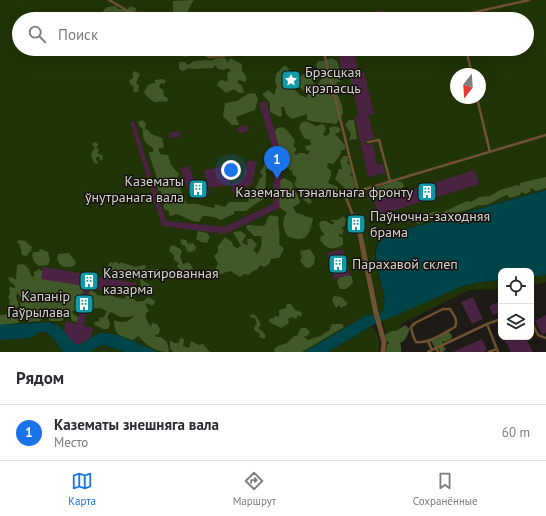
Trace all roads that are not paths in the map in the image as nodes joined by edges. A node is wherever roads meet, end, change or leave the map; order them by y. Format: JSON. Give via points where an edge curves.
{"nodes":[{"id":1,"x":109,"y":0,"type":"edge"},
{"id":2,"x":529,"y":0,"type":"edge"},
{"id":3,"x":130,"y":12,"type":"edge"},
{"id":4,"x":479,"y":12,"type":"edge"},
{"id":5,"x":207,"y":56,"type":"edge"},
{"id":6,"x":221,"y":56,"type":"edge"},
{"id":7,"x":325,"y":56,"type":"edge"},
{"id":8,"x":468,"y":56,"type":"edge"},
{"id":9,"x":471,"y":68,"type":"edge"},
{"id":10,"x":478,"y":104,"type":"edge"},
{"id":11,"x":546,"y":135,"type":"edge"},
{"id":12,"x":368,"y":142,"type":"dead end"},
{"id":13,"x":490,"y":152,"type":"junction"},
{"id":14,"x":390,"y":181,"type":"junction"},
{"id":15,"x":358,"y":191,"type":"junction"},
{"id":16,"x":352,"y":213,"type":"dead end"},
{"id":17,"x":360,"y":234,"type":"dead end"},
{"id":18,"x":498,"y":320,"type":"edge"},
{"id":19,"x":487,"y":324,"type":"junction"},
{"id":20,"x":534,"y":327,"type":"edge"},
{"id":21,"x":546,"y":338,"type":"edge"},
{"id":22,"x":428,"y":341,"type":"junction"},
{"id":23,"x":436,"y":348,"type":"junction"},
{"id":24,"x":432,"y":350,"type":"junction"},
{"id":25,"x":498,"y":350,"type":"edge"},
{"id":26,"x":383,"y":352,"type":"edge"},
{"id":27,"x":428,"y":352,"type":"edge"},
{"id":28,"x":438,"y":352,"type":"edge"},
{"id":29,"x":489,"y":352,"type":"edge"}],
"edges":[{"from":1,"to":3,"type":"lane"},
{"from":2,"to":4,"type":"lane"},
{"from":5,"to":6,"type":"lane"},
{"from":7,"to":15,"type":"lane"},
{"from":8,"to":9,"type":"lane"},
{"from":10,"to":13,"type":"lane"},
{"from":11,"to":13,"type":"lane"},
{"from":12,"to":14,"type":"lane","via":[[379,140]]},
{"from":13,"to":14,"type":"lane"},
{"from":14,"to":15,"type":"lane"},
{"from":15,"to":16,"type":"lane","via":[[345,195]]},
{"from":17,"to":26,"type":"street","via":[[384,342]]},
{"from":18,"to":19,"type":"lane"},
{"from":19,"to":23,"type":"lane"},
{"from":19,"to":25,"type":"lane"},
{"from":20,"to":21,"type":"lane","via":[[538,335]]},
{"from":22,"to":22,"type":"lane","via":[[455,327],[456,316],[450,309],[444,309],[411,327],[416,342]]},
{"from":22,"to":24,"type":"lane"},
{"from":23,"to":24,"type":"lane"},
{"from":23,"to":28,"type":"lane"},
{"from":24,"to":27,"type":"lane"},
{"from":25,"to":29,"type":"lane"}]}
